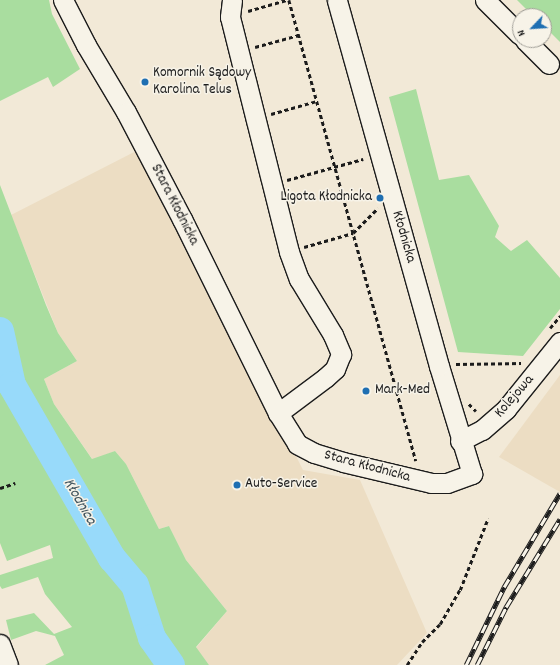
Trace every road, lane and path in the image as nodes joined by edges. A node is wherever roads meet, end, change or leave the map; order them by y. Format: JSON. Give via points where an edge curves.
{"nodes":[{"id":1,"x":63,"y":0,"type":"edge"},
{"id":2,"x":286,"y":0,"type":"edge"},
{"id":3,"x":289,"y":0,"type":"edge"},
{"id":4,"x":337,"y":0,"type":"edge"},
{"id":5,"x":485,"y":0,"type":"edge"},
{"id":6,"x":231,"y":8,"type":"edge"},
{"id":7,"x":512,"y":27,"type":"edge"},
{"id":8,"x":299,"y":35,"type":"junction"},
{"id":9,"x":533,"y":48,"type":"edge"},
{"id":10,"x":239,"y":52,"type":"junction"},
{"id":11,"x":548,"y":64,"type":"dead end"},
{"id":12,"x":317,"y":101,"type":"junction"},
{"id":13,"x":255,"y":119,"type":"junction"},
{"id":14,"x":370,"y":157,"type":"dead end"},
{"id":15,"x":335,"y":166,"type":"junction"},
{"id":16,"x":271,"y":184,"type":"junction"},
{"id":17,"x":383,"y":203,"type":"dead end"},
{"id":18,"x":353,"y":233,"type":"junction"},
{"id":19,"x":289,"y":252,"type":"junction"},
{"id":20,"x":560,"y":342,"type":"edge"},
{"id":21,"x":455,"y":364,"type":"dead end"},
{"id":22,"x":523,"y":364,"type":"dead end"},
{"id":23,"x":278,"y":413,"type":"junction"},
{"id":24,"x":460,"y":441,"type":"junction"},
{"id":25,"x":472,"y":474,"type":"joint"},
{"id":26,"x":421,"y":481,"type":"junction"},
{"id":27,"x":15,"y":483,"type":"dead end"},
{"id":28,"x":0,"y":488,"type":"edge"},
{"id":29,"x":488,"y":518,"type":"dead end"},
{"id":30,"x":0,"y":644,"type":"edge"},
{"id":31,"x":8,"y":665,"type":"edge"},
{"id":32,"x":407,"y":665,"type":"edge"}],
"edges":[{"from":1,"to":23,"type":"street","name":"Stara Kłodnicka","via":[[182,219]]},
{"from":2,"to":6,"type":"path"},
{"from":3,"to":8,"type":"path"},
{"from":4,"to":24,"type":"street","name":"Kłodnicka"},
{"from":5,"to":7,"type":"street"},
{"from":6,"to":10,"type":"street"},
{"from":8,"to":10,"type":"path"},
{"from":8,"to":12,"type":"path"},
{"from":9,"to":11,"type":"street"},
{"from":10,"to":13,"type":"street"},
{"from":12,"to":13,"type":"path"},
{"from":12,"to":15,"type":"path"},
{"from":13,"to":16,"type":"street"},
{"from":14,"to":15,"type":"path"},
{"from":15,"to":16,"type":"path"},
{"from":15,"to":18,"type":"path"},
{"from":16,"to":19,"type":"street"},
{"from":17,"to":18,"type":"path"},
{"from":18,"to":19,"type":"path"},
{"from":18,"to":26,"type":"path"},
{"from":19,"to":23,"type":"street","via":[[299,279],[333,335],[341,354],[336,368]]},
{"from":20,"to":24,"type":"street","name":"Kolejowa","via":[[506,409],[482,430]]},
{"from":21,"to":22,"type":"path"},
{"from":23,"to":26,"type":"street","name":"Stara Kłodnicka","via":[[297,444],[314,453]]},
{"from":24,"to":25,"type":"street","name":"Kłodnicka"},
{"from":25,"to":26,"type":"street","name":"Stara Kłodnicka","via":[[442,484]]},
{"from":27,"to":28,"type":"path"},
{"from":29,"to":32,"type":"path","via":[[460,590],[440,624],[422,642]]},
{"from":30,"to":31,"type":"street"}]}
